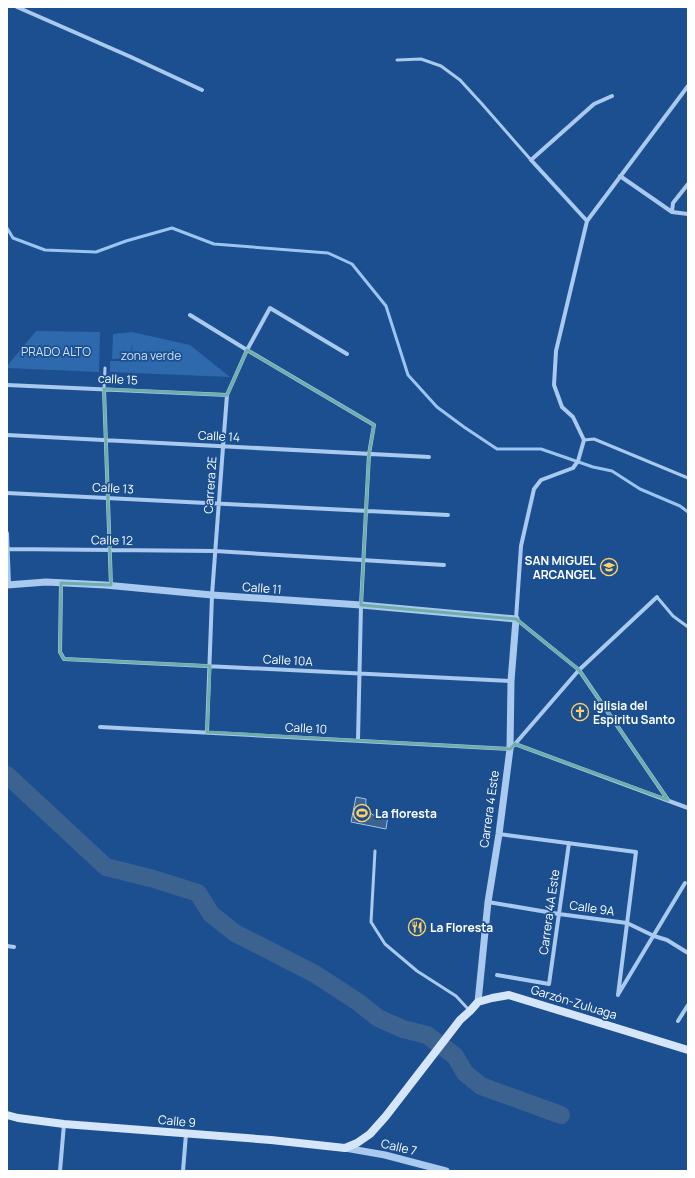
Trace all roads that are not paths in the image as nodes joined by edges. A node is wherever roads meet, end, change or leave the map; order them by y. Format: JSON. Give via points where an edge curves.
{"nodes":[{"id":1,"x":17,"y":7,"type":"edge"},
{"id":2,"x":26,"y":9,"type":"edge"},
{"id":3,"x":397,"y":60,"type":"dead end"},
{"id":4,"x":688,"y":86,"type":"edge"},
{"id":5,"x":202,"y":90,"type":"dead end"},
{"id":6,"x":612,"y":96,"type":"dead end"},
{"id":7,"x":531,"y":160,"type":"junction"},
{"id":8,"x":620,"y":176,"type":"junction"},
{"id":9,"x":688,"y":184,"type":"edge"},
{"id":10,"x":672,"y":212,"type":"junction"},
{"id":11,"x":688,"y":214,"type":"edge"},
{"id":12,"x":587,"y":221,"type":"junction"},
{"id":13,"x":190,"y":315,"type":"dead end"},
{"id":14,"x":246,"y":350,"type":"junction"},
{"id":15,"x":347,"y":354,"type":"dead end"},
{"id":16,"x":105,"y":368,"type":"dead end"},
{"id":17,"x":7,"y":385,"type":"edge"},
{"id":18,"x":104,"y":389,"type":"junction"},
{"id":19,"x":227,"y":395,"type":"junction"},
{"id":20,"x":7,"y":435,"type":"edge"},
{"id":21,"x":105,"y":440,"type":"junction"},
{"id":22,"x":584,"y":440,"type":"junction"},
{"id":23,"x":222,"y":447,"type":"junction"},
{"id":24,"x":369,"y":454,"type":"junction"},
{"id":25,"x":429,"y":457,"type":"dead end"},
{"id":26,"x":688,"y":478,"type":"edge"},
{"id":27,"x":7,"y":493,"type":"edge"},
{"id":28,"x":107,"y":498,"type":"junction"},
{"id":29,"x":219,"y":503,"type":"junction"},
{"id":30,"x":366,"y":511,"type":"junction"},
{"id":31,"x":448,"y":515,"type":"dead end"},
{"id":32,"x":7,"y":533,"type":"edge"},
{"id":33,"x":7,"y":549,"type":"edge"},
{"id":34,"x":109,"y":550,"type":"junction"},
{"id":35,"x":215,"y":552,"type":"junction"},
{"id":36,"x":364,"y":560,"type":"junction"},
{"id":37,"x":444,"y":565,"type":"dead end"},
{"id":38,"x":61,"y":583,"type":"junction"},
{"id":39,"x":8,"y":585,"type":"edge"},
{"id":40,"x":111,"y":586,"type":"junction"},
{"id":41,"x":212,"y":595,"type":"junction"},
{"id":42,"x":657,"y":597,"type":"joint"},
{"id":43,"x":361,"y":606,"type":"junction"},
{"id":44,"x":516,"y":618,"type":"junction"},
{"id":45,"x":688,"y":627,"type":"edge"},
{"id":46,"x":210,"y":666,"type":"junction"},
{"id":47,"x":579,"y":670,"type":"junction"},
{"id":48,"x":359,"y":674,"type":"junction"},
{"id":49,"x":511,"y":681,"type":"junction"},
{"id":50,"x":100,"y":727,"type":"dead end"},
{"id":51,"x":208,"y":732,"type":"junction"},
{"id":52,"x":358,"y":740,"type":"junction"},
{"id":53,"x":513,"y":746,"type":"junction"},
{"id":54,"x":668,"y":800,"type":"junction"},
{"id":55,"x":688,"y":808,"type":"edge"},
{"id":56,"x":498,"y":834,"type":"junction"},
{"id":57,"x":569,"y":843,"type":"junction"},
{"id":58,"x":375,"y":851,"type":"dead end"},
{"id":59,"x":685,"y":883,"type":"dead end"},
{"id":60,"x":488,"y":902,"type":"junction"},
{"id":61,"x":559,"y":914,"type":"junction"},
{"id":62,"x":627,"y":923,"type":"junction"},
{"id":63,"x":654,"y":936,"type":"junction"},
{"id":64,"x":7,"y":946,"type":"edge"},
{"id":65,"x":14,"y":947,"type":"dead end"},
{"id":66,"x":688,"y":953,"type":"edge"},
{"id":67,"x":497,"y":975,"type":"dead end"},
{"id":68,"x":478,"y":1002,"type":"junction"},
{"id":69,"x":688,"y":1005,"type":"edge"},
{"id":70,"x":470,"y":1011,"type":"junction"},
{"id":71,"x":678,"y":1021,"type":"dead end"},
{"id":72,"x":688,"y":1050,"type":"edge"},
{"id":73,"x":7,"y":1115,"type":"edge"},
{"id":74,"x":64,"y":1124,"type":"junction"},
{"id":75,"x":186,"y":1134,"type":"junction"},
{"id":76,"x":345,"y":1148,"type":"junction"},
{"id":77,"x":60,"y":1171,"type":"edge"},
{"id":78,"x":183,"y":1171,"type":"edge"},
{"id":79,"x":446,"y":1171,"type":"edge"}],
"edges":[{"from":1,"to":2,"type":"street"},
{"from":2,"to":5,"type":"street"},
{"from":3,"to":7,"type":"lane","via":[[421,59],[441,66],[460,80]]},
{"from":4,"to":8,"type":"street"},
{"from":6,"to":7,"type":"street","via":[[594,104]]},
{"from":7,"to":12,"type":"street"},
{"from":8,"to":10,"type":"street"},
{"from":8,"to":12,"type":"street"},
{"from":9,"to":10,"type":"street","via":[[673,203]]},
{"from":10,"to":11,"type":"street"},
{"from":12,"to":22,"type":"street","via":[[556,351],[554,385],[562,407],[573,417]]},
{"from":13,"to":14,"type":"street"},
{"from":14,"to":15,"type":"street","name":"Carrera 2E","via":[[270,308]]},
{"from":14,"to":19,"type":"street","name":"Carrera 2E"},
{"from":14,"to":24,"type":"street","via":[[374,426]]},
{"from":16,"to":18,"type":"lane"},
{"from":17,"to":18,"type":"street","name":"calle 15"},
{"from":18,"to":19,"type":"street","name":"calle 15"},
{"from":18,"to":21,"type":"street"},
{"from":19,"to":23,"type":"street","name":"Carrera 2E"},
{"from":20,"to":21,"type":"street","name":"Calle 14"},
{"from":21,"to":23,"type":"street","name":"Calle 14"},
{"from":21,"to":28,"type":"street"},
{"from":22,"to":26,"type":"lane","via":[[594,439]]},
{"from":22,"to":44,"type":"street","via":[[578,461],[573,468],[541,480],[534,489],[521,546]]},
{"from":23,"to":24,"type":"street","name":"Calle 14"},
{"from":23,"to":29,"type":"street","name":"Carrera 2E"},
{"from":24,"to":25,"type":"street","name":"Calle 14"},
{"from":24,"to":30,"type":"street"},
{"from":27,"to":28,"type":"street","name":"Calle 13"},
{"from":28,"to":29,"type":"street","name":"Calle 13"},
{"from":28,"to":34,"type":"street"},
{"from":29,"to":30,"type":"street","name":"Calle 13"},
{"from":29,"to":35,"type":"street","name":"Carrera 2E"},
{"from":30,"to":31,"type":"street","name":"Calle 13"},
{"from":30,"to":36,"type":"street"},
{"from":32,"to":33,"type":"street"},
{"from":33,"to":34,"type":"street","name":"Calle 12"},
{"from":33,"to":39,"type":"street"},
{"from":34,"to":35,"type":"street","name":"Calle 12"},
{"from":34,"to":40,"type":"street"},
{"from":35,"to":36,"type":"street","name":"Calle 12"},
{"from":35,"to":41,"type":"street","name":"Carrera 2E"},
{"from":36,"to":37,"type":"street","name":"Calle 12"},
{"from":36,"to":43,"type":"street"},
{"from":38,"to":39,"type":"street","name":"Calle 11"},
{"from":38,"to":40,"type":"street","name":"Calle 11"},
{"from":38,"to":46,"type":"street","name":"Calle 10A","via":[[60,652],[64,659]]},
{"from":40,"to":41,"type":"street","name":"Calle 11"},
{"from":41,"to":43,"type":"street","name":"Calle 11"},
{"from":41,"to":46,"type":"street","name":"Carrera 2E"},
{"from":42,"to":45,"type":"lane","via":[[673,616]]},
{"from":42,"to":47,"type":"street"},
{"from":43,"to":44,"type":"street","name":"Calle 11"},
{"from":43,"to":48,"type":"street"},
{"from":44,"to":47,"type":"street"},
{"from":44,"to":49,"type":"street","name":"Carrera 4 Este"},
{"from":46,"to":48,"type":"street","name":"Calle 10A"},
{"from":46,"to":51,"type":"street","name":"Carrera 2E"},
{"from":47,"to":53,"type":"street"},
{"from":47,"to":54,"type":"street"},
{"from":48,"to":49,"type":"street","name":"Calle 10A"},
{"from":48,"to":52,"type":"street"},
{"from":49,"to":53,"type":"street","name":"Carrera 4 Este"},
{"from":50,"to":51,"type":"street","name":"Calle 10"},
{"from":51,"to":52,"type":"street","name":"Calle 10"},
{"from":52,"to":53,"type":"street","name":"Calle 10"},
{"from":53,"to":54,"type":"street","name":"Calle 10"},
{"from":53,"to":56,"type":"street","name":"Carrera 4 Este"},
{"from":54,"to":55,"type":"street","name":"Calle 10"},
{"from":56,"to":57,"type":"street"},
{"from":56,"to":60,"type":"street","name":"Carrera 4 Este"},
{"from":57,"to":61,"type":"street","name":"Carrera 4A Este"},
{"from":57,"to":62,"type":"street","via":[[636,852]]},
{"from":58,"to":70,"type":"lane","via":[[371,922],[385,944],[417,972],[456,996]]},
{"from":59,"to":63,"type":"street"},
{"from":60,"to":61,"type":"street","name":"Calle 9A"},
{"from":60,"to":68,"type":"street","name":"Carrera 4 Este"},
{"from":61,"to":62,"type":"street","name":"Calle 9A"},
{"from":61,"to":67,"type":"street","name":"Carrera 4A Este","via":[[549,984]]},
{"from":62,"to":63,"type":"street","name":"Calle 9A"},
{"from":62,"to":63,"type":"street","via":[[618,995]]},
{"from":63,"to":66,"type":"street","name":"Calle 9A","via":[[667,940]]},
{"from":64,"to":65,"type":"street"},
{"from":68,"to":70,"type":"main road"},
{"from":68,"to":72,"type":"main road","name":"Garzón-Zuluaga","via":[[509,995]]},
{"from":69,"to":71,"type":"street"},
{"from":70,"to":76,"type":"main road","via":[[460,1020],[370,1134],[357,1144]]},
{"from":73,"to":74,"type":"main road","name":"Calle 9"},
{"from":74,"to":75,"type":"main road","name":"Calle 9"},
{"from":74,"to":77,"type":"street"},
{"from":75,"to":76,"type":"main road","name":"Calle 9"},
{"from":75,"to":78,"type":"street"},
{"from":76,"to":79,"type":"street","name":"Calle 7","via":[[385,1155]]}]}
